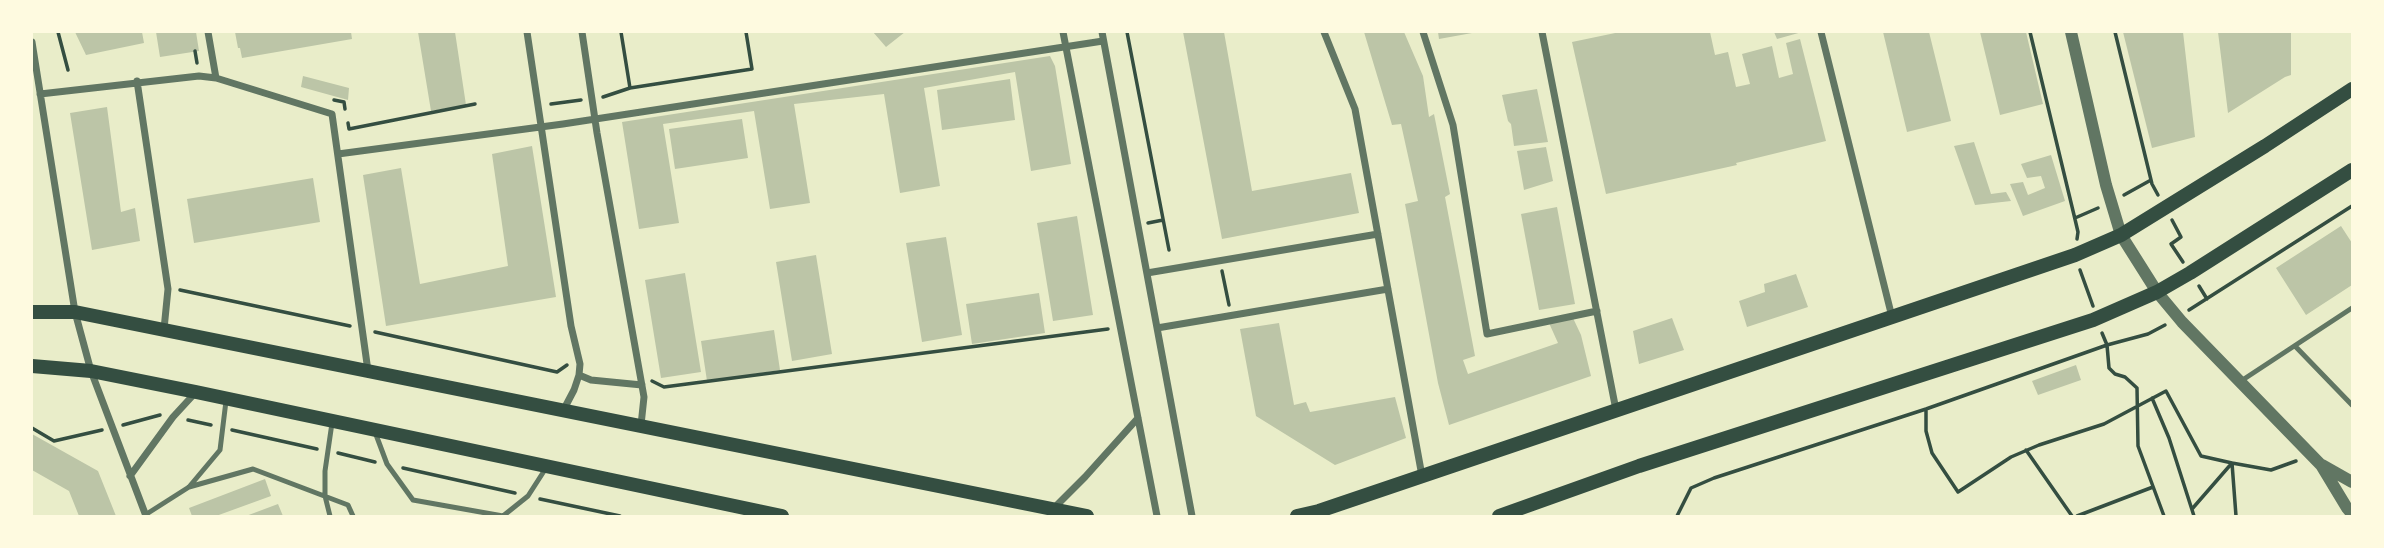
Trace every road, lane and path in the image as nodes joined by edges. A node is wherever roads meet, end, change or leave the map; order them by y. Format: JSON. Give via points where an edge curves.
{"nodes":[{"id":1,"x":58,"y":32,"type":"edge"},
{"id":2,"x":208,"y":32,"type":"edge"},
{"id":3,"x":527,"y":32,"type":"edge"},
{"id":4,"x":582,"y":32,"type":"edge"},
{"id":5,"x":621,"y":32,"type":"edge"},
{"id":6,"x":746,"y":32,"type":"edge"},
{"id":7,"x":1063,"y":32,"type":"edge"},
{"id":8,"x":1102,"y":32,"type":"edge"},
{"id":9,"x":1127,"y":32,"type":"edge"},
{"id":10,"x":1324,"y":32,"type":"edge"},
{"id":11,"x":1423,"y":32,"type":"edge"},
{"id":12,"x":1542,"y":32,"type":"edge"},
{"id":13,"x":1821,"y":32,"type":"edge"},
{"id":14,"x":2030,"y":32,"type":"edge"},
{"id":15,"x":2073,"y":32,"type":"edge"},
{"id":16,"x":2115,"y":32,"type":"edge"},
{"id":17,"x":1103,"y":41,"type":"junction"},
{"id":18,"x":32,"y":42,"type":"edge"},
{"id":19,"x":1066,"y":46,"type":"junction"},
{"id":20,"x":68,"y":70,"type":"dead end"},
{"id":21,"x":216,"y":78,"type":"junction"},
{"id":22,"x":137,"y":81,"type":"junction"},
{"id":23,"x":630,"y":88,"type":"junction"},
{"id":24,"x":2353,"y":89,"type":"edge"},
{"id":25,"x":40,"y":94,"type":"junction"},
{"id":26,"x":331,"y":99,"type":"dead end"},
{"id":27,"x":592,"y":99,"type":"junction"},
{"id":28,"x":475,"y":104,"type":"dead end"},
{"id":29,"x":539,"y":106,"type":"junction"},
{"id":30,"x":595,"y":119,"type":"junction"},
{"id":31,"x":542,"y":127,"type":"junction"},
{"id":32,"x":338,"y":154,"type":"junction"},
{"id":33,"x":2353,"y":170,"type":"edge"},
{"id":34,"x":2152,"y":184,"type":"dead end"},
{"id":35,"x":2353,"y":206,"type":"edge"},
{"id":36,"x":2172,"y":221,"type":"dead end"},
{"id":37,"x":1378,"y":234,"type":"junction"},
{"id":38,"x":2121,"y":235,"type":"junction"},
{"id":39,"x":1169,"y":250,"type":"dead end"},
{"id":40,"x":2075,"y":255,"type":"junction"},
{"id":41,"x":2181,"y":259,"type":"dead end"},
{"id":42,"x":1220,"y":261,"type":"junction"},
{"id":43,"x":1147,"y":274,"type":"junction"},
{"id":44,"x":168,"y":289,"type":"junction"},
{"id":45,"x":1388,"y":289,"type":"junction"},
{"id":46,"x":2157,"y":292,"type":"junction"},
{"id":47,"x":2204,"y":301,"type":"dead end"},
{"id":48,"x":2353,"y":308,"type":"edge"},
{"id":49,"x":1597,"y":311,"type":"junction"},
{"id":50,"x":32,"y":312,"type":"edge"},
{"id":51,"x":75,"y":312,"type":"junction"},
{"id":52,"x":1231,"y":316,"type":"junction"},
{"id":53,"x":1892,"y":317,"type":"junction"},
{"id":54,"x":2097,"y":318,"type":"junction"},
{"id":55,"x":1120,"y":327,"type":"junction"},
{"id":56,"x":1157,"y":328,"type":"junction"},
{"id":57,"x":164,"y":329,"type":"junction"},
{"id":58,"x":362,"y":329,"type":"junction"},
{"id":59,"x":2148,"y":334,"type":"dead end"},
{"id":60,"x":2107,"y":345,"type":"junction"},
{"id":61,"x":2295,"y":346,"type":"junction"},
{"id":62,"x":580,"y":364,"type":"junction"},
{"id":63,"x":32,"y":366,"type":"edge"},
{"id":64,"x":92,"y":371,"type":"junction"},
{"id":65,"x":368,"y":371,"type":"junction"},
{"id":66,"x":579,"y":375,"type":"junction"},
{"id":67,"x":640,"y":375,"type":"junction"},
{"id":68,"x":2241,"y":382,"type":"junction"},
{"id":69,"x":642,"y":385,"type":"junction"},
{"id":70,"x":196,"y":392,"type":"junction"},
{"id":71,"x":226,"y":398,"type":"junction"},
{"id":72,"x":2152,"y":398,"type":"junction"},
{"id":73,"x":2139,"y":405,"type":"junction"},
{"id":74,"x":2353,"y":405,"type":"edge"},
{"id":75,"x":564,"y":409,"type":"junction"},
{"id":76,"x":1926,"y":409,"type":"junction"},
{"id":77,"x":1616,"y":410,"type":"junction"},
{"id":78,"x":1138,"y":418,"type":"junction"},
{"id":79,"x":332,"y":420,"type":"junction"},
{"id":80,"x":641,"y":426,"type":"junction"},
{"id":81,"x":374,"y":429,"type":"junction"},
{"id":82,"x":2026,"y":450,"type":"junction"},
{"id":83,"x":2312,"y":455,"type":"junction"},
{"id":84,"x":2232,"y":463,"type":"junction"},
{"id":85,"x":548,"y":465,"type":"junction"},
{"id":86,"x":2321,"y":465,"type":"junction"},
{"id":87,"x":130,"y":476,"type":"junction"},
{"id":88,"x":1422,"y":476,"type":"junction"},
{"id":89,"x":2353,"y":482,"type":"edge"},
{"id":90,"x":189,"y":486,"type":"junction"},
{"id":91,"x":2153,"y":487,"type":"junction"},
{"id":92,"x":325,"y":496,"type":"junction"},
{"id":93,"x":1052,"y":509,"type":"junction"},
{"id":94,"x":2192,"y":509,"type":"junction"},
{"id":95,"x":2353,"y":514,"type":"edge"},
{"id":96,"x":145,"y":516,"type":"edge"},
{"id":97,"x":330,"y":516,"type":"edge"},
{"id":98,"x":353,"y":516,"type":"edge"},
{"id":99,"x":782,"y":516,"type":"edge"},
{"id":100,"x":1087,"y":516,"type":"edge"},
{"id":101,"x":1157,"y":516,"type":"edge"},
{"id":102,"x":1192,"y":516,"type":"edge"},
{"id":103,"x":1297,"y":516,"type":"edge"},
{"id":104,"x":1499,"y":516,"type":"edge"},
{"id":105,"x":1677,"y":516,"type":"edge"},
{"id":106,"x":2074,"y":516,"type":"edge"},
{"id":107,"x":2164,"y":516,"type":"edge"},
{"id":108,"x":2194,"y":516,"type":"edge"},
{"id":109,"x":2236,"y":516,"type":"edge"}],
"edges":[{"from":1,"to":20,"type":"path"},
{"from":2,"to":21,"type":"street"},
{"from":3,"to":29,"type":"street"},
{"from":4,"to":27,"type":"street"},
{"from":5,"to":23,"type":"path"},
{"from":6,"to":23,"type":"path","via":[[752,69]]},
{"from":7,"to":19,"type":"street"},
{"from":8,"to":17,"type":"street"},
{"from":9,"to":39,"type":"path"},
{"from":10,"to":37,"type":"street","via":[[1355,109]]},
{"from":11,"to":49,"type":"street","via":[[1453,125],[1487,334]]},
{"from":12,"to":49,"type":"street"},
{"from":13,"to":53,"type":"street"},
{"from":14,"to":40,"type":"path","via":[[2078,232]]},
{"from":15,"to":38,"type":"street"},
{"from":16,"to":34,"type":"path"},
{"from":17,"to":19,"type":"street"},
{"from":17,"to":43,"type":"street"},
{"from":18,"to":25,"type":"street"},
{"from":19,"to":30,"type":"street"},
{"from":19,"to":55,"type":"street"},
{"from":21,"to":22,"type":"street"},
{"from":21,"to":32,"type":"street","via":[[332,114]]},
{"from":22,"to":25,"type":"street"},
{"from":22,"to":44,"type":"street"},
{"from":23,"to":27,"type":"path"},
{"from":24,"to":38,"type":"main road"},
{"from":25,"to":51,"type":"street"},
{"from":26,"to":28,"type":"path","via":[[344,102],[349,129]]},
{"from":27,"to":29,"type":"path"},
{"from":27,"to":30,"type":"street"},
{"from":29,"to":31,"type":"street"},
{"from":30,"to":31,"type":"street"},
{"from":30,"to":67,"type":"street"},
{"from":31,"to":32,"type":"street"},
{"from":31,"to":62,"type":"street"},
{"from":32,"to":58,"type":"street"},
{"from":33,"to":46,"type":"main road"},
{"from":35,"to":47,"type":"path"},
{"from":36,"to":41,"type":"path","via":[[2181,237],[2171,244]]},
{"from":37,"to":42,"type":"street"},
{"from":37,"to":45,"type":"street"},
{"from":38,"to":40,"type":"main road"},
{"from":38,"to":46,"type":"street"},
{"from":40,"to":53,"type":"main road"},
{"from":40,"to":54,"type":"path"},
{"from":42,"to":43,"type":"street"},
{"from":42,"to":52,"type":"path"},
{"from":43,"to":56,"type":"street"},
{"from":44,"to":57,"type":"street"},
{"from":44,"to":58,"type":"path"},
{"from":45,"to":52,"type":"street"},
{"from":45,"to":88,"type":"street"},
{"from":46,"to":54,"type":"main road"},
{"from":46,"to":68,"type":"street"},
{"from":48,"to":61,"type":"lane"},
{"from":49,"to":77,"type":"street"},
{"from":50,"to":51,"type":"main road"},
{"from":51,"to":57,"type":"main road"},
{"from":51,"to":64,"type":"street"},
{"from":52,"to":56,"type":"street"},
{"from":53,"to":77,"type":"main road"},
{"from":54,"to":60,"type":"path"},
{"from":54,"to":104,"type":"main road"},
{"from":55,"to":67,"type":"path","via":[[664,387]]},
{"from":55,"to":78,"type":"street"},
{"from":56,"to":102,"type":"street"},
{"from":57,"to":65,"type":"main road"},
{"from":58,"to":62,"type":"path","via":[[557,372]]},
{"from":58,"to":65,"type":"street"},
{"from":59,"to":60,"type":"path"},
{"from":60,"to":73,"type":"path","via":[[2109,368],[2137,388]]},
{"from":60,"to":76,"type":"path"},
{"from":61,"to":68,"type":"lane"},
{"from":61,"to":74,"type":"lane"},
{"from":62,"to":66,"type":"street"},
{"from":63,"to":64,"type":"main road"},
{"from":64,"to":70,"type":"main road"},
{"from":64,"to":87,"type":"street"},
{"from":65,"to":75,"type":"main road"},
{"from":66,"to":69,"type":"street"},
{"from":66,"to":75,"type":"street"},
{"from":67,"to":69,"type":"street"},
{"from":68,"to":83,"type":"street"},
{"from":69,"to":80,"type":"street"},
{"from":70,"to":71,"type":"main road"},
{"from":70,"to":87,"type":"street"},
{"from":71,"to":79,"type":"main road"},
{"from":71,"to":90,"type":"lane","via":[[220,450]]},
{"from":72,"to":73,"type":"path"},
{"from":72,"to":84,"type":"path","via":[[2166,391],[2201,456]]},
{"from":72,"to":94,"type":"path"},
{"from":73,"to":82,"type":"path","via":[[2104,424]]},
{"from":73,"to":91,"type":"path","via":[[2138,446]]},
{"from":75,"to":80,"type":"main road"},
{"from":76,"to":82,"type":"path","via":[[1932,453],[1958,492]]},
{"from":76,"to":105,"type":"path","via":[[1691,488]]},
{"from":77,"to":88,"type":"main road"},
{"from":78,"to":93,"type":"street"},
{"from":78,"to":101,"type":"street"},
{"from":79,"to":81,"type":"main road"},
{"from":79,"to":92,"type":"lane"},
{"from":80,"to":93,"type":"main road"},
{"from":81,"to":85,"type":"main road"},
{"from":81,"to":85,"type":"lane","via":[[387,464],[413,500],[503,516],[528,496]]},
{"from":82,"to":106,"type":"path"},
{"from":83,"to":84,"type":"path","via":[[2271,470]]},
{"from":83,"to":86,"type":"street"},
{"from":84,"to":94,"type":"path"},
{"from":84,"to":109,"type":"path"},
{"from":85,"to":99,"type":"main road"},
{"from":86,"to":89,"type":"street"},
{"from":86,"to":95,"type":"street"},
{"from":87,"to":96,"type":"street"},
{"from":88,"to":103,"type":"main road"},
{"from":90,"to":92,"type":"lane","via":[[253,469]]},
{"from":90,"to":96,"type":"lane"},
{"from":91,"to":106,"type":"path"},
{"from":91,"to":107,"type":"path"},
{"from":92,"to":97,"type":"lane"},
{"from":92,"to":98,"type":"lane","via":[[348,505]]},
{"from":93,"to":100,"type":"main road"},
{"from":94,"to":108,"type":"path"}]}
